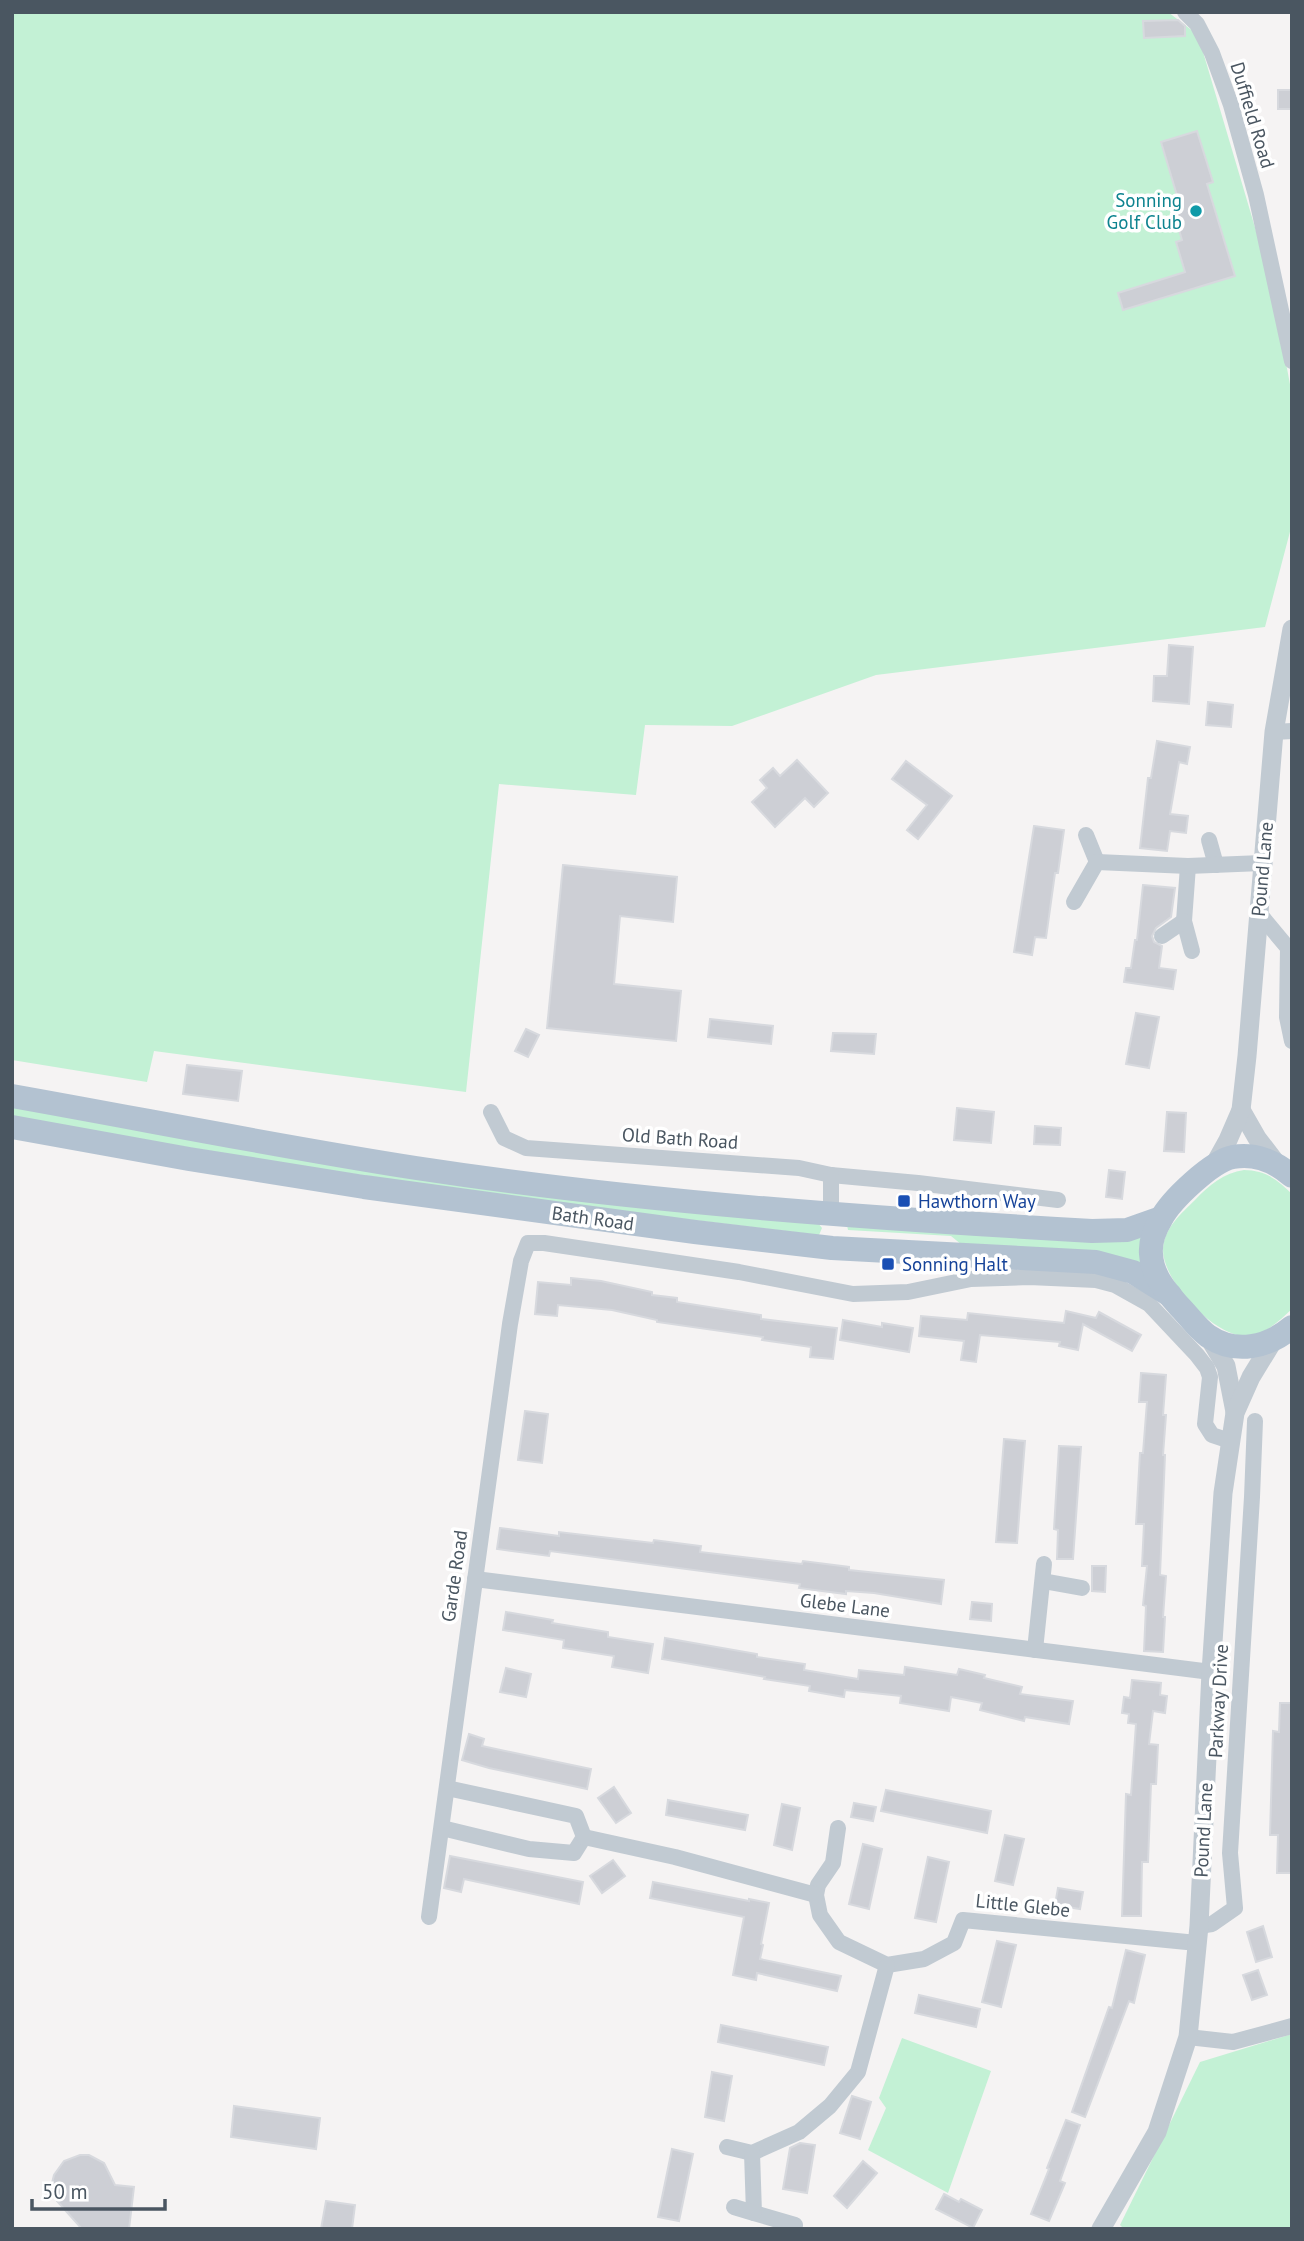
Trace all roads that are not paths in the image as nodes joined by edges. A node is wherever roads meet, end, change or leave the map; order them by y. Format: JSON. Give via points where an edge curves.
{"nodes":[{"id":1,"x":1185,"y":12,"type":"edge"},
{"id":2,"x":1292,"y":361,"type":"edge"},
{"id":3,"x":1292,"y":629,"type":"edge"},
{"id":4,"x":1283,"y":732,"type":"edge"},
{"id":5,"x":1087,"y":835,"type":"dead end"},
{"id":6,"x":1209,"y":840,"type":"dead end"},
{"id":7,"x":1097,"y":862,"type":"junction"},
{"id":8,"x":1262,"y":863,"type":"junction"},
{"id":9,"x":1216,"y":865,"type":"junction"},
{"id":10,"x":1188,"y":866,"type":"junction"},
{"id":11,"x":1073,"y":902,"type":"dead end"},
{"id":12,"x":1258,"y":912,"type":"junction"},
{"id":13,"x":1184,"y":921,"type":"junction"},
{"id":14,"x":1162,"y":936,"type":"dead end"},
{"id":15,"x":1192,"y":951,"type":"dead end"},
{"id":16,"x":1292,"y":1041,"type":"edge"},
{"id":17,"x":12,"y":1096,"type":"edge"},
{"id":18,"x":1241,"y":1110,"type":"junction"},
{"id":19,"x":491,"y":1112,"type":"dead end"},
{"id":20,"x":12,"y":1127,"type":"edge"},
{"id":21,"x":1213,"y":1167,"type":"junction"},
{"id":22,"x":1284,"y":1170,"type":"edge"},
{"id":23,"x":831,"y":1175,"type":"junction"},
{"id":24,"x":1058,"y":1200,"type":"dead end"},
{"id":25,"x":831,"y":1213,"type":"junction"},
{"id":26,"x":1161,"y":1218,"type":"junction"},
{"id":27,"x":832,"y":1248,"type":"junction"},
{"id":28,"x":1170,"y":1295,"type":"junction"},
{"id":29,"x":1282,"y":1334,"type":"edge"},
{"id":30,"x":1209,"y":1336,"type":"junction"},
{"id":31,"x":1235,"y":1413,"type":"junction"},
{"id":32,"x":1255,"y":1421,"type":"dead end"},
{"id":33,"x":1230,"y":1441,"type":"junction"},
{"id":34,"x":1223,"y":1493,"type":"junction"},
{"id":35,"x":1252,"y":1497,"type":"junction"},
{"id":36,"x":475,"y":1579,"type":"junction"},
{"id":37,"x":1082,"y":1588,"type":"dead end"},
{"id":38,"x":1035,"y":1650,"type":"junction"},
{"id":39,"x":1211,"y":1672,"type":"junction"},
{"id":40,"x":447,"y":1788,"type":"junction"},
{"id":41,"x":442,"y":1828,"type":"junction"},
{"id":42,"x":838,"y":1828,"type":"dead end"},
{"id":43,"x":584,"y":1837,"type":"junction"},
{"id":44,"x":816,"y":1895,"type":"junction"},
{"id":45,"x":429,"y":1917,"type":"dead end"},
{"id":46,"x":1198,"y":1935,"type":"junction"},
{"id":47,"x":887,"y":1965,"type":"junction"},
{"id":48,"x":1292,"y":2026,"type":"edge"},
{"id":49,"x":1188,"y":2037,"type":"junction"},
{"id":50,"x":727,"y":2147,"type":"dead end"},
{"id":51,"x":752,"y":2153,"type":"junction"},
{"id":52,"x":734,"y":2207,"type":"dead end"},
{"id":53,"x":754,"y":2213,"type":"junction"},
{"id":54,"x":795,"y":2225,"type":"dead end"},
{"id":55,"x":1101,"y":2229,"type":"edge"}],
"edges":[{"from":1,"to":2,"type":"street","name":"Duffield Road","via":[[1212,53],[1231,105]]},
{"from":3,"to":4,"type":"street","name":"Pound Lane"},
{"from":4,"to":8,"type":"street","name":"Pound Lane"},
{"from":5,"to":7,"type":"street"},
{"from":6,"to":9,"type":"street"},
{"from":7,"to":10,"type":"street"},
{"from":7,"to":11,"type":"street"},
{"from":8,"to":9,"type":"street"},
{"from":8,"to":12,"type":"street","name":"Pound Lane"},
{"from":9,"to":10,"type":"street"},
{"from":10,"to":13,"type":"street"},
{"from":12,"to":16,"type":"street","via":[[1288,948],[1287,1017]]},
{"from":12,"to":18,"type":"street","name":"Pound Lane"},
{"from":13,"to":14,"type":"street"},
{"from":13,"to":15,"type":"street"},
{"from":17,"to":25,"type":"main road","name":"Bath Road","via":[[418,1168]]},
{"from":18,"to":21,"type":"street","name":"Pound Lane"},
{"from":18,"to":22,"type":"street"},
{"from":19,"to":23,"type":"street","name":"Old Bath Road","via":[[504,1138],[526,1148],[799,1168]]},
{"from":20,"to":27,"type":"main road","name":"Bath Road","via":[[377,1189]]},
{"from":21,"to":22,"type":"main road","via":[[1237,1156],[1255,1157]]},
{"from":21,"to":26,"type":"main road"},
{"from":23,"to":24,"type":"street","name":"Old Bath Road"},
{"from":23,"to":25,"type":"street"},
{"from":25,"to":26,"type":"main road","name":"Bath Road","via":[[1105,1232]]},
{"from":25,"to":27,"type":"main road"},
{"from":26,"to":28,"type":"main road","via":[[1151,1254],[1154,1272]]},
{"from":27,"to":28,"type":"main road","name":"Bath Road","via":[[1096,1262],[1133,1272]]},
{"from":28,"to":30,"type":"main road"},
{"from":29,"to":30,"type":"main road","via":[[1242,1347]]},
{"from":29,"to":31,"type":"street","name":"Pound Lane","via":[[1251,1377]]},
{"from":30,"to":31,"type":"street","name":"Pound Lane","via":[[1226,1366]]},
{"from":31,"to":33,"type":"street","name":"Pound Lane"},
{"from":32,"to":35,"type":"street","name":"Parkway Drive"},
{"from":33,"to":34,"type":"street","name":"Pound Lane"},
{"from":33,"to":36,"type":"street","name":"Garde Road","via":[[1212,1435],[1205,1424],[1210,1377],[1198,1355],[1149,1304],[1115,1285],[1029,1277],[971,1279],[908,1292],[853,1294],[739,1272],[528,1243],[510,1324]]},
{"from":34,"to":35,"type":"street"},
{"from":34,"to":39,"type":"street","name":"Pound Lane"},
{"from":35,"to":46,"type":"street","name":"Parkway Drive","via":[[1230,1853],[1235,1908]]},
{"from":36,"to":38,"type":"street","name":"Glebe Lane"},
{"from":36,"to":40,"type":"street","name":"Garde Road"},
{"from":37,"to":38,"type":"street","via":[[1044,1573]]},
{"from":38,"to":39,"type":"street","name":"Glebe Lane"},
{"from":39,"to":46,"type":"street","name":"Pound Lane"},
{"from":40,"to":41,"type":"street","name":"Garde Road"},
{"from":40,"to":43,"type":"street","via":[[576,1816]]},
{"from":41,"to":43,"type":"street","via":[[530,1849],[574,1853]]},
{"from":41,"to":45,"type":"street","name":"Garde Road"},
{"from":42,"to":44,"type":"street","via":[[833,1863]]},
{"from":43,"to":44,"type":"street"},
{"from":44,"to":47,"type":"street","via":[[820,1915],[839,1942]]},
{"from":46,"to":47,"type":"street","name":"Little Glebe","via":[[963,1920],[954,1943],[925,1959]]},
{"from":46,"to":49,"type":"street","name":"Pound Lane"},
{"from":47,"to":51,"type":"street","via":[[858,2072],[831,2106],[799,2132]]},
{"from":48,"to":49,"type":"street","via":[[1233,2042]]},
{"from":49,"to":55,"type":"street","name":"Pound Lane","via":[[1157,2132]]},
{"from":50,"to":51,"type":"street"},
{"from":51,"to":53,"type":"street"},
{"from":52,"to":53,"type":"street"},
{"from":53,"to":54,"type":"street"}]}
